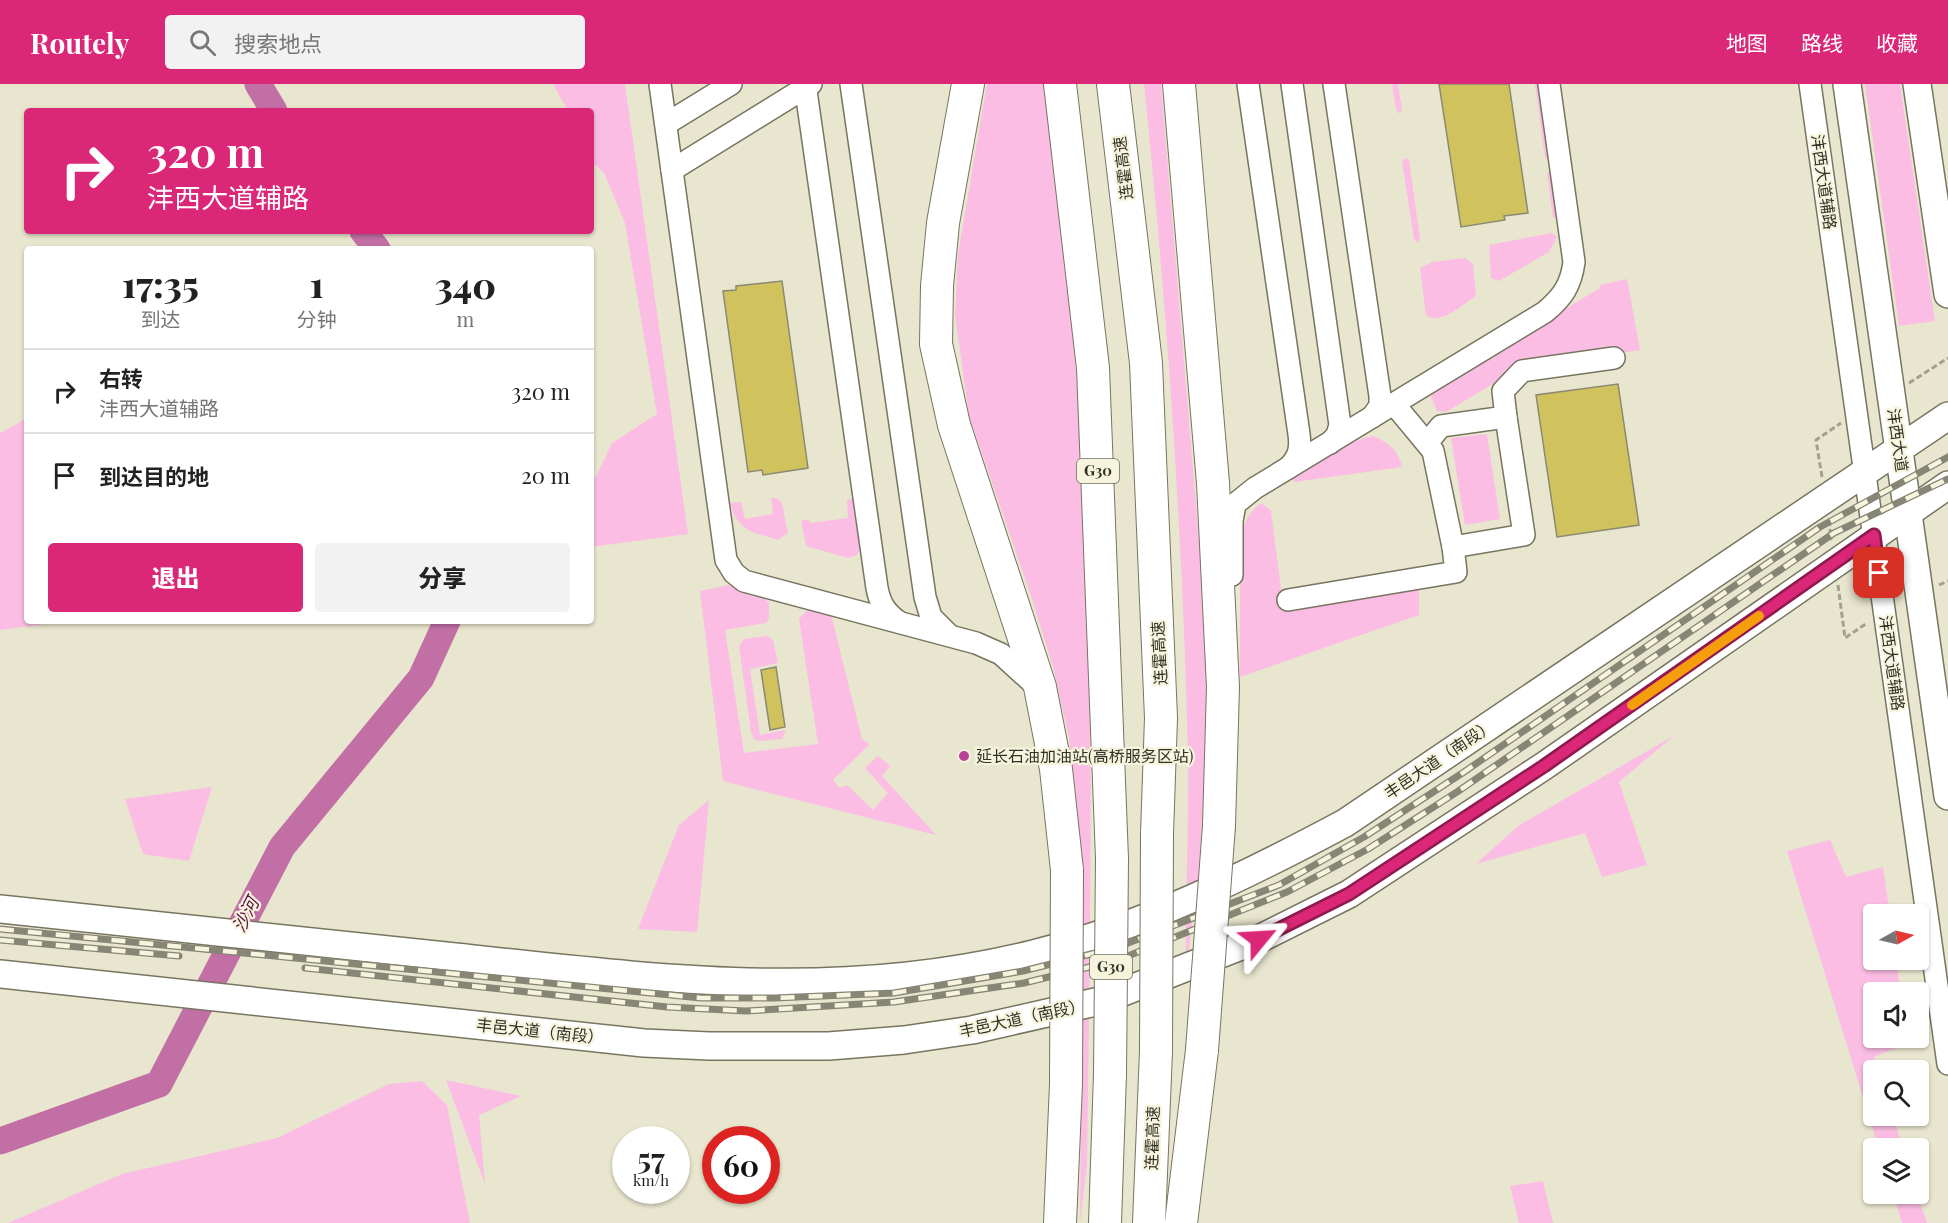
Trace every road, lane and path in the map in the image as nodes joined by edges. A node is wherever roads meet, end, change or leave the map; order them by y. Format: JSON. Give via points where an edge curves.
{"nodes":[{"id":1,"x":660,"y":84,"type":"edge"},
{"id":2,"x":731,"y":84,"type":"edge"},
{"id":3,"x":851,"y":84,"type":"edge"},
{"id":4,"x":968,"y":84,"type":"edge"},
{"id":5,"x":1060,"y":84,"type":"edge"},
{"id":6,"x":1113,"y":84,"type":"edge"},
{"id":7,"x":1179,"y":84,"type":"edge"},
{"id":8,"x":1248,"y":84,"type":"edge"},
{"id":9,"x":1292,"y":84,"type":"edge"},
{"id":10,"x":1334,"y":84,"type":"edge"},
{"id":11,"x":1549,"y":84,"type":"edge"},
{"id":12,"x":1810,"y":84,"type":"edge"},
{"id":13,"x":1847,"y":84,"type":"edge"},
{"id":14,"x":1917,"y":84,"type":"edge"},
{"id":15,"x":807,"y":85,"type":"edge"},
{"id":16,"x":666,"y":124,"type":"junction"},
{"id":17,"x":672,"y":170,"type":"junction"},
{"id":18,"x":1948,"y":294,"type":"edge"},
{"id":19,"x":1614,"y":358,"type":"dead end"},
{"id":20,"x":1394,"y":404,"type":"junction"},
{"id":21,"x":1948,"y":416,"type":"edge"},
{"id":22,"x":1372,"y":417,"type":"junction"},
{"id":23,"x":1506,"y":417,"type":"junction"},
{"id":24,"x":1329,"y":443,"type":"junction"},
{"id":25,"x":1427,"y":443,"type":"junction"},
{"id":26,"x":1900,"y":448,"type":"junction"},
{"id":27,"x":1288,"y":469,"type":"junction"},
{"id":28,"x":1865,"y":471,"type":"junction"},
{"id":29,"x":1948,"y":485,"type":"edge"},
{"id":30,"x":1908,"y":511,"type":"junction"},
{"id":31,"x":1874,"y":535,"type":"junction"},
{"id":32,"x":1453,"y":547,"type":"junction"},
{"id":33,"x":1288,"y":600,"type":"dead end"},
{"id":34,"x":902,"y":623,"type":"junction"},
{"id":35,"x":948,"y":634,"type":"junction"},
{"id":36,"x":1044,"y":705,"type":"junction"},
{"id":37,"x":1222,"y":721,"type":"junction"},
{"id":38,"x":1948,"y":796,"type":"edge"},
{"id":39,"x":0,"y":909,"type":"edge"},
{"id":40,"x":0,"y":974,"type":"edge"},
{"id":41,"x":1948,"y":1064,"type":"edge"},
{"id":42,"x":1060,"y":1223,"type":"edge"},
{"id":43,"x":1105,"y":1223,"type":"edge"},
{"id":44,"x":1149,"y":1223,"type":"edge"},
{"id":45,"x":1181,"y":1223,"type":"edge"}],
"edges":[{"from":1,"to":16,"type":"street"},
{"from":2,"to":16,"type":"street"},
{"from":3,"to":35,"type":"street","via":[[925,597],[931,617]]},
{"from":4,"to":36,"type":"highway","via":[[943,224],[936,344],[954,425]]},
{"from":5,"to":43,"type":"highway","number":"G30","bridge":true,"via":[[1093,368],[1112,859]]},
{"from":6,"to":44,"type":"highway","name":"连霍高速","number":"G30","bridge":true,"via":[[1146,363],[1161,718]]},
{"from":7,"to":37,"type":"highway","via":[[1213,483]]},
{"from":8,"to":27,"type":"street","via":[[1301,448]]},
{"from":9,"to":24,"type":"street","via":[[1340,424]]},
{"from":10,"to":22,"type":"street","via":[[1380,396],[1380,406]]},
{"from":11,"to":20,"type":"street","via":[[1574,261],[1568,288],[1545,312]]},
{"from":12,"to":28,"type":"street","name":"沣西大道辅路"},
{"from":13,"to":26,"type":"main road","name":"沣西大道"},
{"from":14,"to":18,"type":"main road"},
{"from":15,"to":17,"type":"street"},
{"from":15,"to":34,"type":"street","via":[[877,588],[889,614]]},
{"from":16,"to":17,"type":"street"},
{"from":17,"to":34,"type":"street","via":[[726,560],[744,581]]},
{"from":19,"to":23,"type":"street","via":[[1522,371],[1503,391]]},
{"from":20,"to":22,"type":"street"},
{"from":20,"to":25,"type":"street"},
{"from":21,"to":26,"type":"main road","name":"丰邑大道（南段）"},
{"from":22,"to":24,"type":"street"},
{"from":23,"to":25,"type":"street","via":[[1441,426]]},
{"from":23,"to":32,"type":"street","via":[[1524,535]]},
{"from":24,"to":27,"type":"street"},
{"from":25,"to":32,"type":"street","via":[[1440,477]]},
{"from":26,"to":28,"type":"main road","name":"丰邑大道（南段）"},
{"from":26,"to":30,"type":"main road","name":"沣西大道"},
{"from":27,"to":37,"type":"street","via":[[1235,504],[1229,694]]},
{"from":28,"to":31,"type":"street","name":"沣西大道辅路"},
{"from":28,"to":39,"type":"main road","name":"丰邑大道（南段）","via":[[1345,823],[1242,878],[1129,926],[1032,954],[863,982],[740,984]]},
{"from":29,"to":30,"type":"main road","name":"丰邑大道（南段）"},
{"from":30,"to":31,"type":"main road","name":"丰邑大道（南段）"},
{"from":30,"to":38,"type":"main road","name":"沣西大道"},
{"from":31,"to":40,"type":"main road","name":"丰邑大道（南段）","via":[[1544,766],[1349,894],[1259,939],[1101,1000],[972,1030],[904,1040],[829,1046],[709,1046],[644,1043]]},
{"from":31,"to":41,"type":"street","name":"沣西大道辅路"},
{"from":32,"to":33,"type":"street","via":[[1456,572]]},
{"from":34,"to":35,"type":"street"},
{"from":35,"to":36,"type":"street","via":[[1001,654],[1032,680]]},
{"from":36,"to":42,"type":"highway","bridge":true,"via":[[1056,769],[1067,870],[1066,1084]]},
{"from":37,"to":45,"type":"highway","bridge":true,"via":[[1219,826],[1202,1050]]}]}
